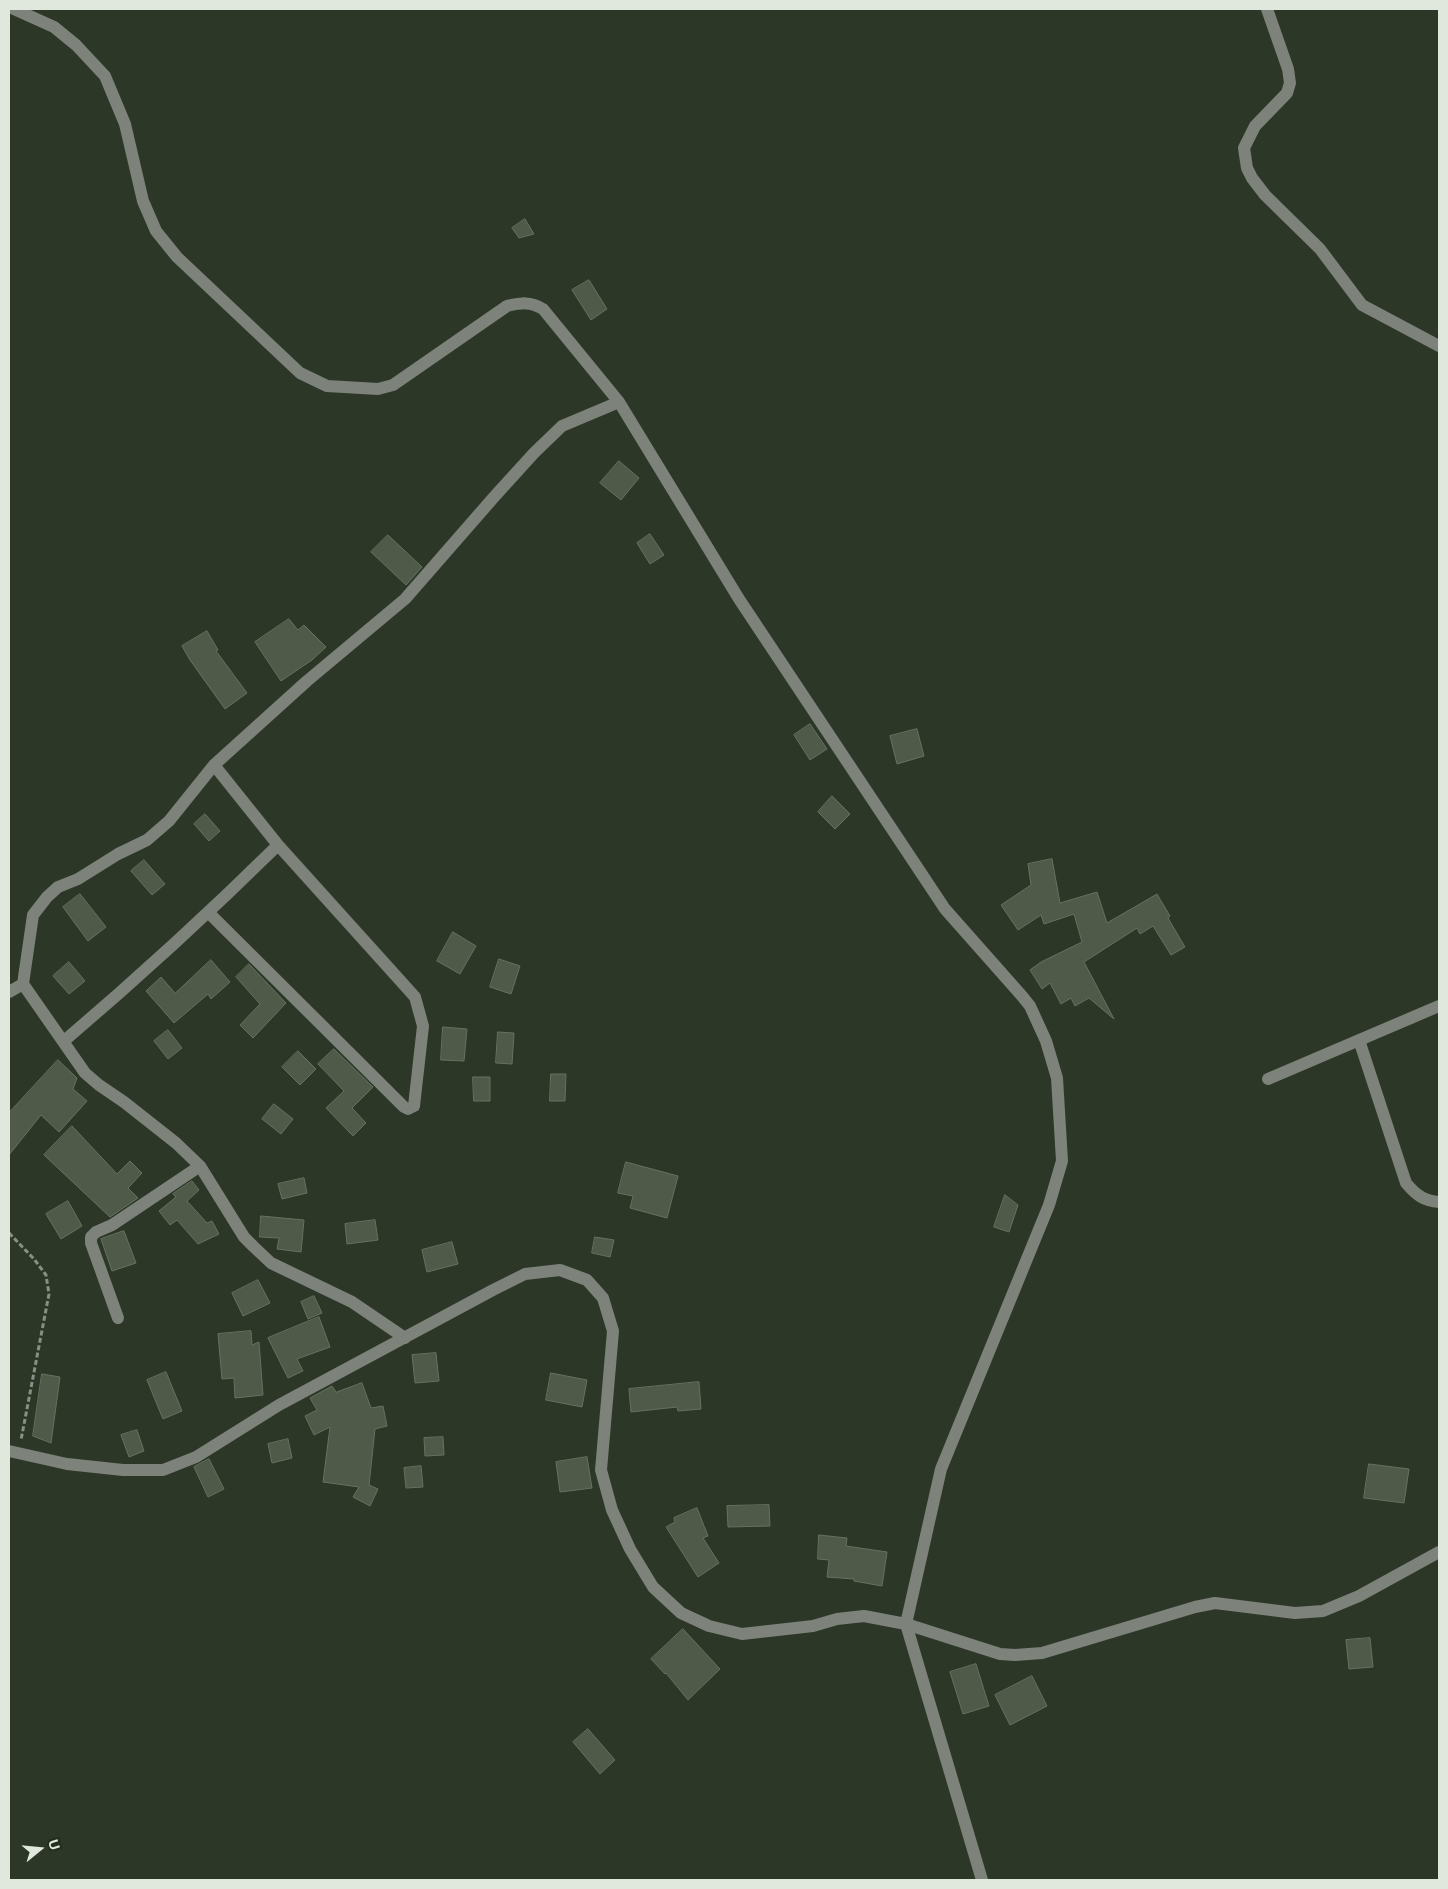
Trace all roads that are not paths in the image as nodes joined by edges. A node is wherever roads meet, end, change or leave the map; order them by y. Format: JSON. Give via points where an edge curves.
{"nodes":[{"id":1,"x":14,"y":9,"type":"edge"},
{"id":2,"x":1267,"y":9,"type":"edge"},
{"id":3,"x":1439,"y":346,"type":"edge"},
{"id":4,"x":619,"y":402,"type":"junction"},
{"id":5,"x":214,"y":765,"type":"junction"},
{"id":6,"x":278,"y":845,"type":"junction"},
{"id":7,"x":209,"y":913,"type":"junction"},
{"id":8,"x":24,"y":984,"type":"junction"},
{"id":9,"x":9,"y":992,"type":"edge"},
{"id":10,"x":1439,"y":1006,"type":"edge"},
{"id":11,"x":1359,"y":1040,"type":"junction"},
{"id":12,"x":64,"y":1041,"type":"junction"},
{"id":13,"x":1268,"y":1079,"type":"dead end"},
{"id":14,"x":200,"y":1166,"type":"junction"},
{"id":15,"x":1439,"y":1202,"type":"edge"},
{"id":16,"x":118,"y":1318,"type":"dead end"},
{"id":17,"x":405,"y":1338,"type":"junction"},
{"id":18,"x":13,"y":1452,"type":"edge"},
{"id":19,"x":1439,"y":1552,"type":"edge"},
{"id":20,"x":906,"y":1624,"type":"junction"},
{"id":21,"x":982,"y":1880,"type":"edge"}],
"edges":[{"from":1,"to":4,"type":"street","via":[[54,27],[105,76],[125,124],[143,201],[156,231],[177,257],[300,374],[326,386],[378,389],[392,385],[507,306],[534,304],[542,309]]},
{"from":2,"to":3,"type":"street","via":[[1290,83],[1287,93],[1255,126],[1244,148],[1252,178],[1265,195],[1320,248],[1362,305]]},
{"from":4,"to":5,"type":"street","via":[[562,426],[511,478],[405,599]]},
{"from":4,"to":20,"type":"street","via":[[739,599],[945,909],[1030,1006],[1046,1041],[1057,1078],[1062,1161],[1049,1205],[941,1469]]},
{"from":5,"to":6,"type":"street"},
{"from":5,"to":8,"type":"street","via":[[169,821],[147,840],[58,887],[47,897],[33,915]]},
{"from":6,"to":7,"type":"street"},
{"from":6,"to":7,"type":"street","via":[[415,997],[423,1026],[414,1106],[404,1107]]},
{"from":7,"to":12,"type":"street"},
{"from":8,"to":9,"type":"street"},
{"from":8,"to":12,"type":"street"},
{"from":10,"to":11,"type":"street"},
{"from":11,"to":13,"type":"street"},
{"from":11,"to":15,"type":"street","via":[[1406,1183],[1414,1194]]},
{"from":12,"to":14,"type":"street","via":[[85,1073],[176,1143]]},
{"from":14,"to":16,"type":"street","via":[[91,1237]]},
{"from":14,"to":17,"type":"street","via":[[244,1237],[271,1263],[352,1302]]},
{"from":17,"to":18,"type":"street","via":[[279,1405],[196,1457],[163,1470],[67,1464]]},
{"from":17,"to":20,"type":"street","via":[[525,1274],[560,1270],[587,1280],[602,1298],[613,1331],[601,1470],[612,1510],[630,1549],[654,1587],[682,1613],[709,1626],[742,1634],[864,1616]]},
{"from":19,"to":20,"type":"street","via":[[1359,1596],[1323,1611],[1295,1613],[1215,1603],[1042,1653],[1000,1654]]},
{"from":20,"to":21,"type":"street"}]}
